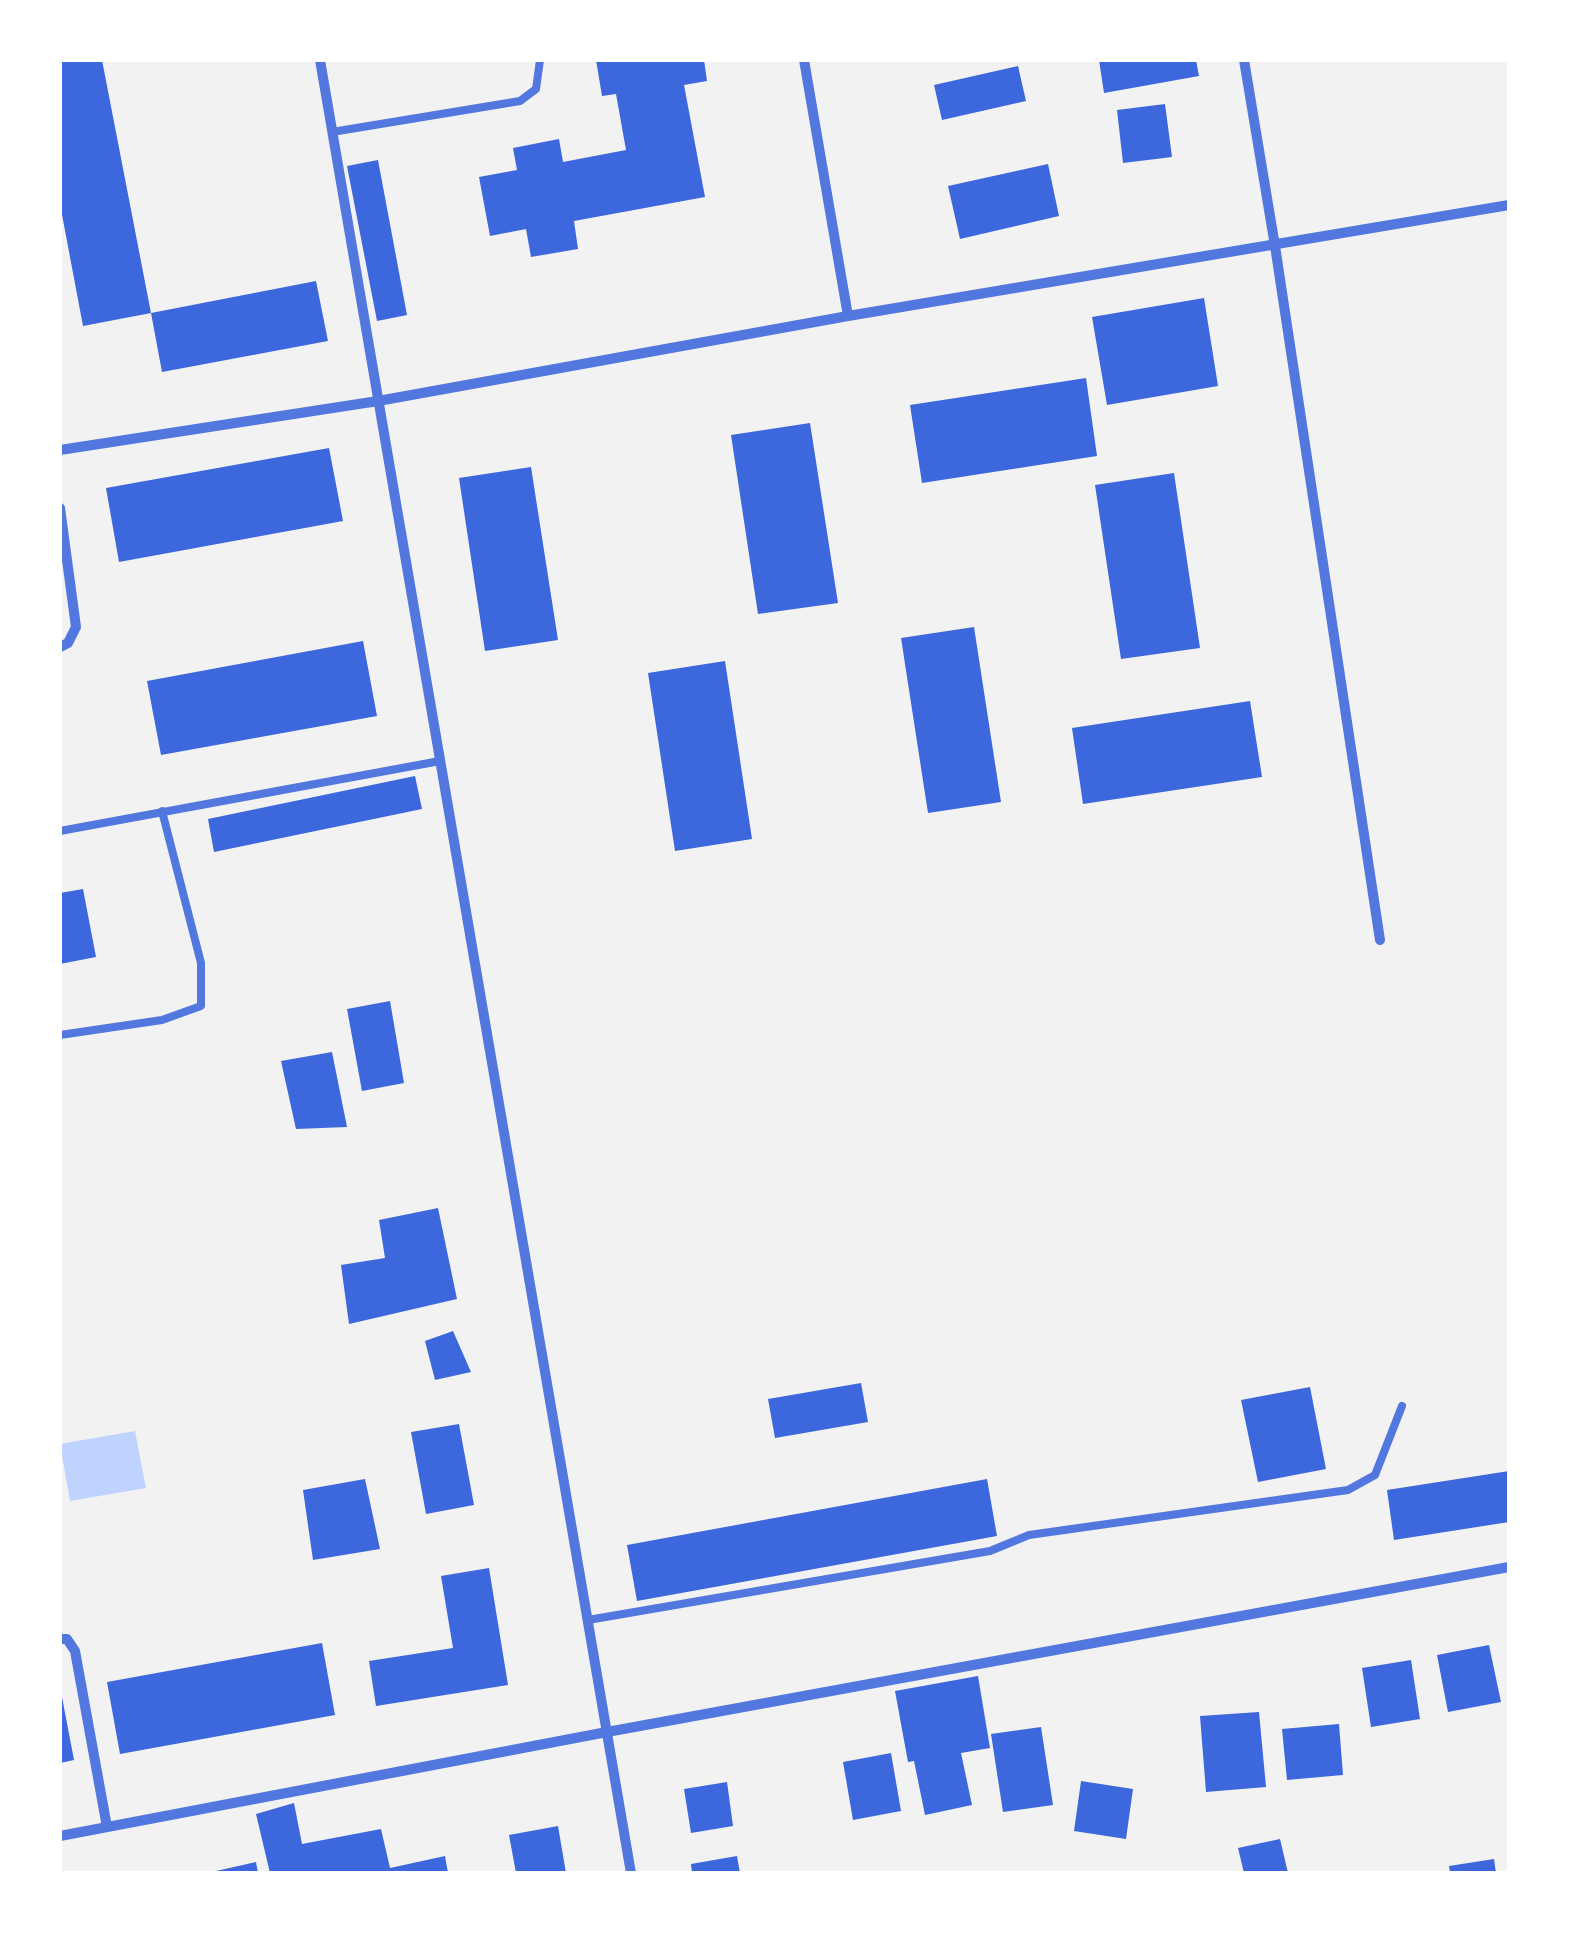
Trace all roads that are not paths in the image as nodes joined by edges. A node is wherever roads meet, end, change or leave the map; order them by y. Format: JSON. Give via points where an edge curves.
{"nodes":[{"id":1,"x":320,"y":60,"type":"edge"},
{"id":2,"x":540,"y":60,"type":"edge"},
{"id":3,"x":804,"y":60,"type":"edge"},
{"id":4,"x":1244,"y":60,"type":"edge"},
{"id":5,"x":332,"y":132,"type":"junction"},
{"id":6,"x":1509,"y":205,"type":"edge"},
{"id":7,"x":1276,"y":246,"type":"junction"},
{"id":8,"x":848,"y":316,"type":"junction"},
{"id":9,"x":378,"y":402,"type":"junction"},
{"id":10,"x":60,"y":450,"type":"edge"},
{"id":11,"x":60,"y":508,"type":"edge"},
{"id":12,"x":60,"y":647,"type":"edge"},
{"id":13,"x":440,"y":761,"type":"junction"},
{"id":14,"x":162,"y":811,"type":"junction"},
{"id":15,"x":60,"y":832,"type":"edge"},
{"id":16,"x":1380,"y":940,"type":"dead end"},
{"id":17,"x":60,"y":1035,"type":"edge"},
{"id":18,"x":1402,"y":1406,"type":"dead end"},
{"id":19,"x":1509,"y":1567,"type":"edge"},
{"id":20,"x":588,"y":1620,"type":"junction"},
{"id":21,"x":60,"y":1639,"type":"edge"},
{"id":22,"x":607,"y":1732,"type":"junction"},
{"id":23,"x":106,"y":1828,"type":"junction"},
{"id":24,"x":60,"y":1836,"type":"edge"},
{"id":25,"x":631,"y":1873,"type":"edge"}],
"edges":[{"from":1,"to":5,"type":"street"},
{"from":2,"to":5,"type":"lane","via":[[536,89],[520,102]]},
{"from":3,"to":8,"type":"street"},
{"from":4,"to":7,"type":"street"},
{"from":5,"to":9,"type":"street"},
{"from":6,"to":7,"type":"street"},
{"from":7,"to":8,"type":"street"},
{"from":7,"to":16,"type":"street"},
{"from":8,"to":9,"type":"street"},
{"from":9,"to":10,"type":"street"},
{"from":9,"to":13,"type":"street"},
{"from":11,"to":12,"type":"street","via":[[76,628]]},
{"from":13,"to":14,"type":"lane"},
{"from":13,"to":20,"type":"street"},
{"from":14,"to":15,"type":"lane"},
{"from":14,"to":17,"type":"lane","via":[[202,963],[200,1006],[162,1020]]},
{"from":18,"to":20,"type":"lane","via":[[1375,1475],[1348,1490],[1030,1535],[990,1551]]},
{"from":19,"to":22,"type":"street"},
{"from":20,"to":22,"type":"street"},
{"from":21,"to":23,"type":"street","via":[[76,1651]]},
{"from":22,"to":23,"type":"street"},
{"from":22,"to":25,"type":"street"},
{"from":23,"to":24,"type":"street"}]}
